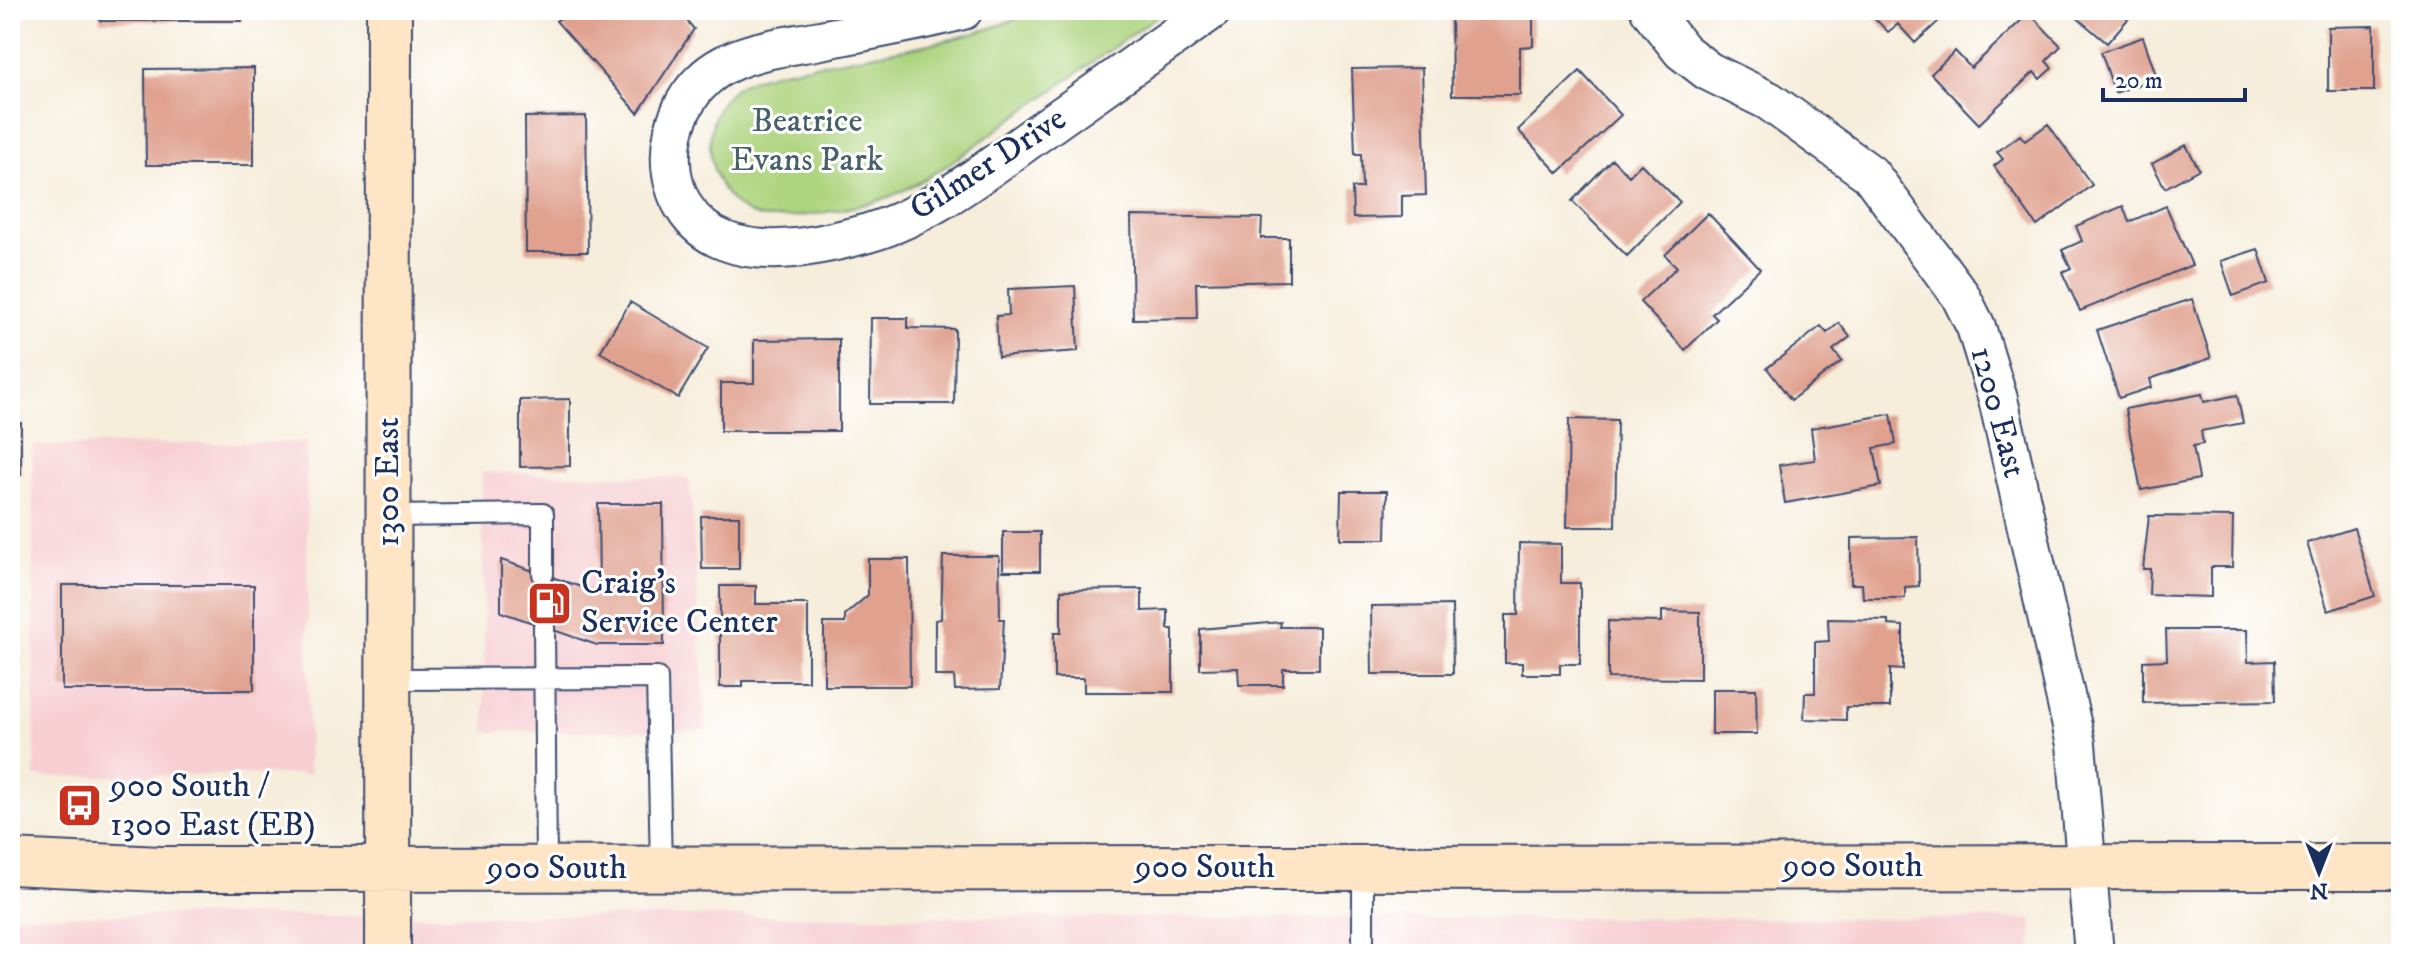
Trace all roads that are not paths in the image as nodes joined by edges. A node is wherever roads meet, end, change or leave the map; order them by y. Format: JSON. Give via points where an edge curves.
{"nodes":[{"id":1,"x":389,"y":10,"type":"edge"},
{"id":2,"x":963,"y":10,"type":"edge"},
{"id":3,"x":1212,"y":10,"type":"edge"},
{"id":4,"x":1650,"y":10,"type":"edge"},
{"id":5,"x":388,"y":516,"type":"junction"},
{"id":6,"x":543,"y":574,"type":"dead end"},
{"id":7,"x":544,"y":626,"type":"dead end"},
{"id":8,"x":388,"y":679,"type":"junction"},
{"id":9,"x":544,"y":679,"type":"junction"},
{"id":10,"x":10,"y":862,"type":"edge"},
{"id":11,"x":2087,"y":866,"type":"junction"},
{"id":12,"x":388,"y":867,"type":"junction"},
{"id":13,"x":1363,"y":867,"type":"junction"},
{"id":14,"x":2401,"y":867,"type":"edge"},
{"id":15,"x":546,"y":868,"type":"junction"},
{"id":16,"x":661,"y":868,"type":"junction"},
{"id":17,"x":388,"y":954,"type":"edge"},
{"id":18,"x":1363,"y":954,"type":"edge"},
{"id":19,"x":2094,"y":954,"type":"edge"}],
"edges":[{"from":1,"to":5,"type":"street","name":"1300 East"},
{"from":2,"to":3,"type":"street","name":"Gilmer Drive","via":[[769,50],[716,69],[677,112],[671,139],[675,190],[686,213],[724,241],[773,249],[868,233],[912,217],[985,172]]},
{"from":4,"to":11,"type":"street","name":"1200 East","via":[[1682,51],[1708,71],[1769,101],[1870,174],[1960,295],[1989,363],[2076,744]]},
{"from":5,"to":6,"type":"lane","via":[[543,514]]},
{"from":5,"to":8,"type":"street","name":"1300 East"},
{"from":7,"to":9,"type":"lane"},
{"from":8,"to":9,"type":"lane"},
{"from":8,"to":12,"type":"street","name":"1300 East"},
{"from":9,"to":15,"type":"lane"},
{"from":9,"to":16,"type":"lane","via":[[657,678]]},
{"from":10,"to":12,"type":"street","name":"900 South","via":[[161,869]]},
{"from":11,"to":13,"type":"street","name":"900 South"},
{"from":11,"to":14,"type":"street","name":"900 South"},
{"from":11,"to":19,"type":"street","name":"1200 East"},
{"from":12,"to":15,"type":"street","name":"900 South"},
{"from":12,"to":17,"type":"street","name":"1300 East"},
{"from":13,"to":16,"type":"street","name":"900 South"},
{"from":13,"to":18,"type":"lane"},
{"from":15,"to":16,"type":"street","name":"900 South"}]}
